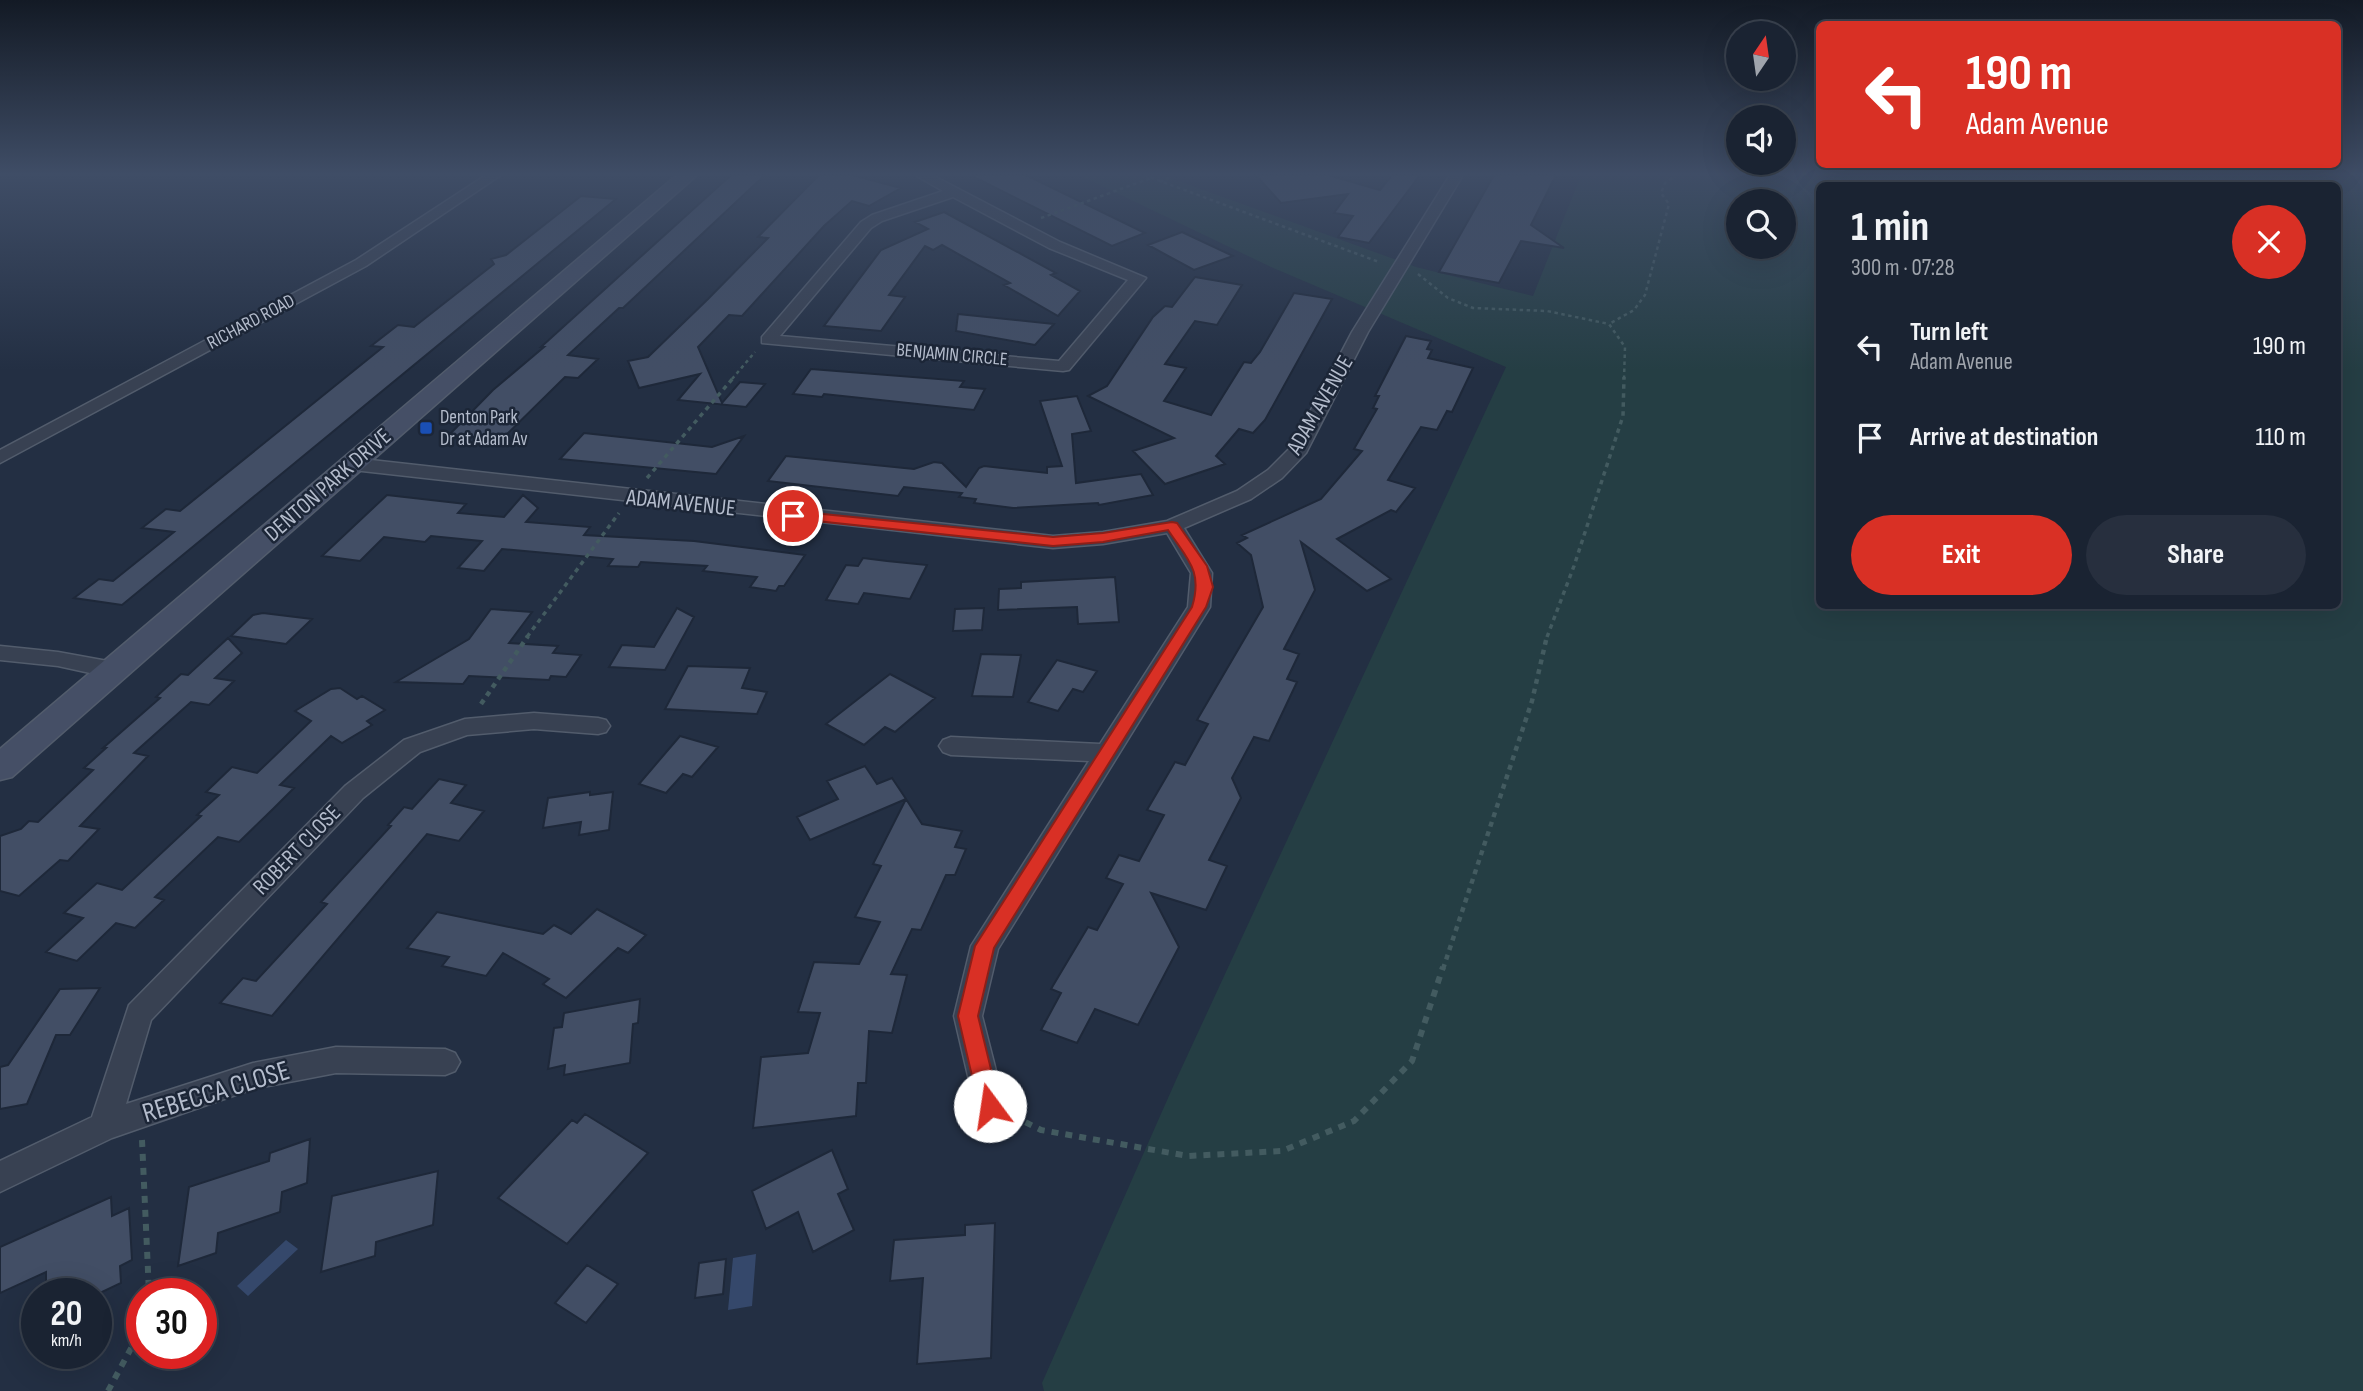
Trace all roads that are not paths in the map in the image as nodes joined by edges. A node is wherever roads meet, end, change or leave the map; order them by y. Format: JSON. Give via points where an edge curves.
{"nodes":[{"id":1,"x":396,"y":240,"type":"edge"},
{"id":2,"x":613,"y":240,"type":"edge"},
{"id":3,"x":853,"y":240,"type":"edge"},
{"id":4,"x":1047,"y":240,"type":"edge"},
{"id":5,"x":1416,"y":240,"type":"edge"},
{"id":6,"x":0,"y":457,"type":"edge"},
{"id":7,"x":353,"y":464,"type":"junction"},
{"id":8,"x":1172,"y":526,"type":"junction"},
{"id":9,"x":0,"y":653,"type":"edge"},
{"id":10,"x":113,"y":670,"type":"junction"},
{"id":11,"x":598,"y":726,"type":"dead end"},
{"id":12,"x":951,"y":746,"type":"dead end"},
{"id":13,"x":1107,"y":753,"type":"junction"},
{"id":14,"x":0,"y":768,"type":"edge"},
{"id":15,"x":444,"y":1062,"type":"dead end"},
{"id":16,"x":990,"y":1106,"type":"road end"},
{"id":17,"x":104,"y":1126,"type":"junction"},
{"id":18,"x":0,"y":1177,"type":"edge"}],
"edges":[{"from":1,"to":6,"type":"street","name":"RICHARD ROAD"},
{"from":2,"to":7,"type":"main road","name":"DENTON PARK DRIVE"},
{"from":3,"to":4,"type":"street","name":"BENJAMIN CIRCLE","via":[[768,340],[1063,366],[1138,278]]},
{"from":5,"to":8,"type":"street","name":"ADAM AVENUE","via":[[1360,332],[1300,449],[1244,495]]},
{"from":7,"to":8,"type":"street","name":"ADAM AVENUE","via":[[1053,542]]},
{"from":7,"to":10,"type":"main road","name":"DENTON PARK DRIVE"},
{"from":8,"to":13,"type":"street","via":[[1200,566],[1206,587],[1199,607]]},
{"from":9,"to":10,"type":"street"},
{"from":10,"to":14,"type":"main road","name":"DENTON PARK DRIVE"},
{"from":11,"to":17,"type":"street","name":"ROBERT CLOSE","via":[[534,721],[465,727],[412,746],[354,792],[139,1014]]},
{"from":12,"to":13,"type":"street"},
{"from":13,"to":16,"type":"street","via":[[985,946],[968,1016]]},
{"from":15,"to":17,"type":"street","name":"REBECCA CLOSE","via":[[336,1060],[253,1076]]},
{"from":17,"to":18,"type":"street","name":"REBECCA CLOSE"}]}
